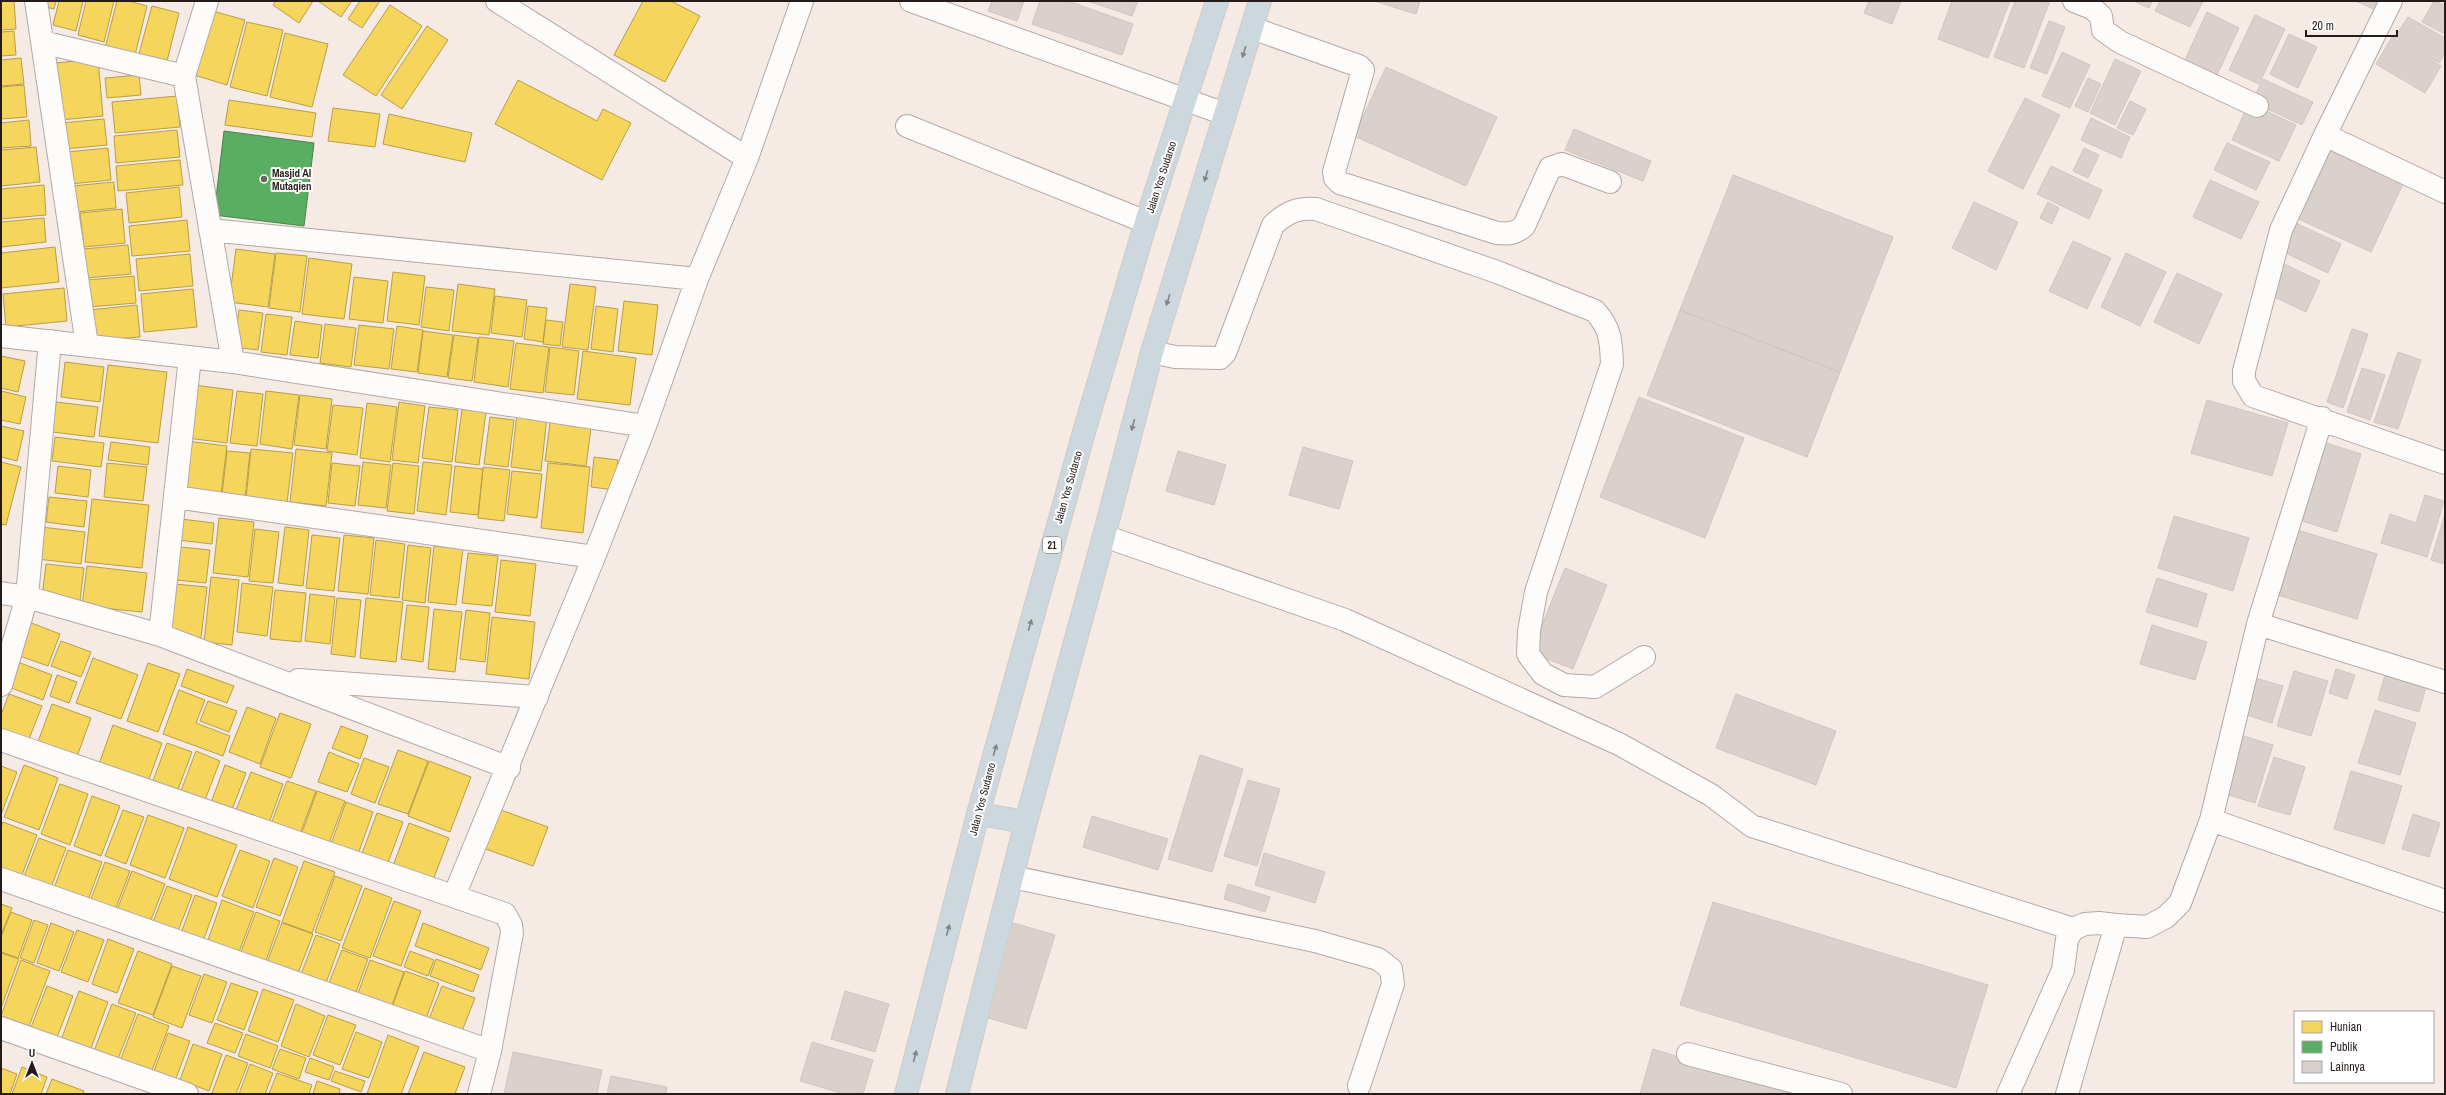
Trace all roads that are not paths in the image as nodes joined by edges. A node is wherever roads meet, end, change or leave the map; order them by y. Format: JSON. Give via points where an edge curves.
{"nodes":[{"id":1,"x":36,"y":1,"type":"edge"},
{"id":2,"x":207,"y":1,"type":"edge"},
{"id":3,"x":497,"y":1,"type":"edge"},
{"id":4,"x":802,"y":1,"type":"edge"},
{"id":5,"x":911,"y":1,"type":"edge"},
{"id":6,"x":1217,"y":1,"type":"edge"},
{"id":7,"x":1260,"y":1,"type":"edge"},
{"id":8,"x":2074,"y":1,"type":"edge"},
{"id":9,"x":2391,"y":1,"type":"edge"},
{"id":10,"x":1252,"y":28,"type":"junction"},
{"id":11,"x":42,"y":42,"type":"junction"},
{"id":12,"x":184,"y":76,"type":"junction"},
{"id":13,"x":1186,"y":101,"type":"junction"},
{"id":14,"x":2257,"y":106,"type":"dead end"},
{"id":15,"x":1225,"y":114,"type":"junction"},
{"id":16,"x":907,"y":126,"type":"dead end"},
{"id":17,"x":2325,"y":135,"type":"junction"},
{"id":18,"x":747,"y":158,"type":"junction"},
{"id":19,"x":1610,"y":182,"type":"dead end"},
{"id":20,"x":2445,"y":192,"type":"edge"},
{"id":21,"x":1146,"y":222,"type":"junction"},
{"id":22,"x":210,"y":230,"type":"junction"},
{"id":23,"x":696,"y":279,"type":"junction"},
{"id":24,"x":1,"y":336,"type":"edge"},
{"id":25,"x":50,"y":341,"type":"junction"},
{"id":26,"x":87,"y":345,"type":"junction"},
{"id":27,"x":1152,"y":352,"type":"junction"},
{"id":28,"x":190,"y":357,"type":"junction"},
{"id":29,"x":233,"y":362,"type":"junction"},
{"id":30,"x":2322,"y":418,"type":"junction"},
{"id":31,"x":645,"y":426,"type":"junction"},
{"id":32,"x":2445,"y":463,"type":"edge"},
{"id":33,"x":175,"y":497,"type":"junction"},
{"id":34,"x":1104,"y":536,"type":"junction"},
{"id":35,"x":594,"y":557,"type":"junction"},
{"id":36,"x":1,"y":594,"type":"edge"},
{"id":37,"x":27,"y":597,"type":"junction"},
{"id":38,"x":2258,"y":624,"type":"junction"},
{"id":39,"x":160,"y":634,"type":"junction"},
{"id":40,"x":1644,"y":657,"type":"dead end"},
{"id":41,"x":275,"y":678,"type":"junction"},
{"id":42,"x":2445,"y":682,"type":"edge"},
{"id":43,"x":1,"y":685,"type":"edge"},
{"id":44,"x":537,"y":696,"type":"junction"},
{"id":45,"x":1,"y":740,"type":"edge"},
{"id":46,"x":509,"y":768,"type":"junction"},
{"id":47,"x":978,"y":814,"type":"junction"},
{"id":48,"x":2211,"y":820,"type":"junction"},
{"id":49,"x":1026,"y":822,"type":"junction"},
{"id":50,"x":1013,"y":878,"type":"junction"},
{"id":51,"x":1,"y":879,"type":"edge"},
{"id":52,"x":454,"y":896,"type":"junction"},
{"id":53,"x":2445,"y":901,"type":"edge"},
{"id":54,"x":2116,"y":925,"type":"junction"},
{"id":55,"x":2073,"y":929,"type":"junction"},
{"id":56,"x":1,"y":1028,"type":"edge"},
{"id":57,"x":490,"y":1051,"type":"junction"},
{"id":58,"x":1688,"y":1054,"type":"dead end"},
{"id":59,"x":1360,"y":1086,"type":"dead end"},
{"id":60,"x":187,"y":1094,"type":"edge"},
{"id":61,"x":479,"y":1094,"type":"edge"},
{"id":62,"x":906,"y":1094,"type":"edge"},
{"id":63,"x":957,"y":1094,"type":"edge"},
{"id":64,"x":1841,"y":1094,"type":"edge"},
{"id":65,"x":2008,"y":1094,"type":"edge"},
{"id":66,"x":2067,"y":1094,"type":"edge"}],
"edges":[{"from":1,"to":11,"type":"street"},
{"from":2,"to":12,"type":"street"},
{"from":3,"to":18,"type":"street"},
{"from":4,"to":18,"type":"street"},
{"from":5,"to":13,"type":"street"},
{"from":6,"to":13,"type":"highway","name":"Jalan Yos Sudarso","number":"21"},
{"from":7,"to":10,"type":"highway"},
{"from":8,"to":14,"type":"street","via":[[2098,12],[2103,21],[2103,30],[2120,42]]},
{"from":9,"to":17,"type":"street"},
{"from":10,"to":15,"type":"highway","one_way":true},
{"from":10,"to":19,"type":"street","via":[[1359,66],[1362,70],[1334,172],[1340,183],[1497,233],[1508,234],[1524,226],[1550,168],[1555,165],[1562,164]]},
{"from":11,"to":12,"type":"street"},
{"from":11,"to":26,"type":"street"},
{"from":12,"to":22,"type":"street"},
{"from":13,"to":15,"type":"street"},
{"from":13,"to":21,"type":"highway","name":"Jalan Yos Sudarso","number":"21"},
{"from":15,"to":27,"type":"highway","one_way":true},
{"from":16,"to":21,"type":"street"},
{"from":17,"to":20,"type":"street"},
{"from":17,"to":30,"type":"street","via":[[2281,230],[2244,371],[2244,382],[2253,396]]},
{"from":18,"to":23,"type":"street"},
{"from":47,"to":21,"type":"highway","name":"Jalan Yos Sudarso","number":"21","one_way":true,"via":[[1084,432]]},
{"from":22,"to":23,"type":"street"},
{"from":22,"to":29,"type":"street"},
{"from":23,"to":31,"type":"street"},
{"from":24,"to":25,"type":"street"},
{"from":25,"to":26,"type":"street"},
{"from":25,"to":37,"type":"street"},
{"from":26,"to":28,"type":"street"},
{"from":27,"to":34,"type":"highway","one_way":true},
{"from":27,"to":40,"type":"street","via":[[1175,357],[1220,358],[1225,353],[1273,225],[1287,213],[1301,209],[1316,209],[1482,267],[1594,311],[1605,322],[1611,339],[1612,364],[1536,592],[1528,654],[1543,674],[1564,685],[1595,687]]},
{"from":28,"to":29,"type":"street"},
{"from":28,"to":33,"type":"street"},
{"from":29,"to":31,"type":"street"},
{"from":30,"to":32,"type":"street"},
{"from":30,"to":38,"type":"street"},
{"from":31,"to":35,"type":"street"},
{"from":33,"to":35,"type":"street"},
{"from":33,"to":39,"type":"street"},
{"from":34,"to":49,"type":"highway"},
{"from":34,"to":55,"type":"street","via":[[1345,620],[1619,744],[1711,795],[1752,826]]},
{"from":35,"to":44,"type":"street"},
{"from":36,"to":37,"type":"street"},
{"from":37,"to":39,"type":"street"},
{"from":37,"to":43,"type":"street"},
{"from":38,"to":42,"type":"street"},
{"from":38,"to":48,"type":"street"},
{"from":39,"to":41,"type":"street"},
{"from":41,"to":44,"type":"street"},
{"from":41,"to":46,"type":"street"},
{"from":44,"to":46,"type":"street"},
{"from":45,"to":52,"type":"street"},
{"from":46,"to":52,"type":"street"},
{"from":47,"to":49,"type":"highway"},
{"from":62,"to":47,"type":"highway","name":"Jalan Yos Sudarso","number":"21","one_way":true},
{"from":48,"to":53,"type":"street"},
{"from":48,"to":54,"type":"street","via":[[2180,903],[2166,917],[2148,927]]},
{"from":49,"to":50,"type":"highway"},
{"from":50,"to":59,"type":"street","via":[[1315,941],[1378,959],[1391,969],[1393,984]]},
{"from":50,"to":63,"type":"highway"},
{"from":51,"to":57,"type":"street"},
{"from":52,"to":57,"type":"street","via":[[505,914],[511,925],[512,933]]},
{"from":54,"to":55,"type":"street","via":[[2085,924]]},
{"from":54,"to":66,"type":"street"},
{"from":55,"to":65,"type":"street","via":[[2067,939],[2063,970]]},
{"from":56,"to":60,"type":"street"},
{"from":57,"to":61,"type":"street"},
{"from":58,"to":64,"type":"street"}]}
